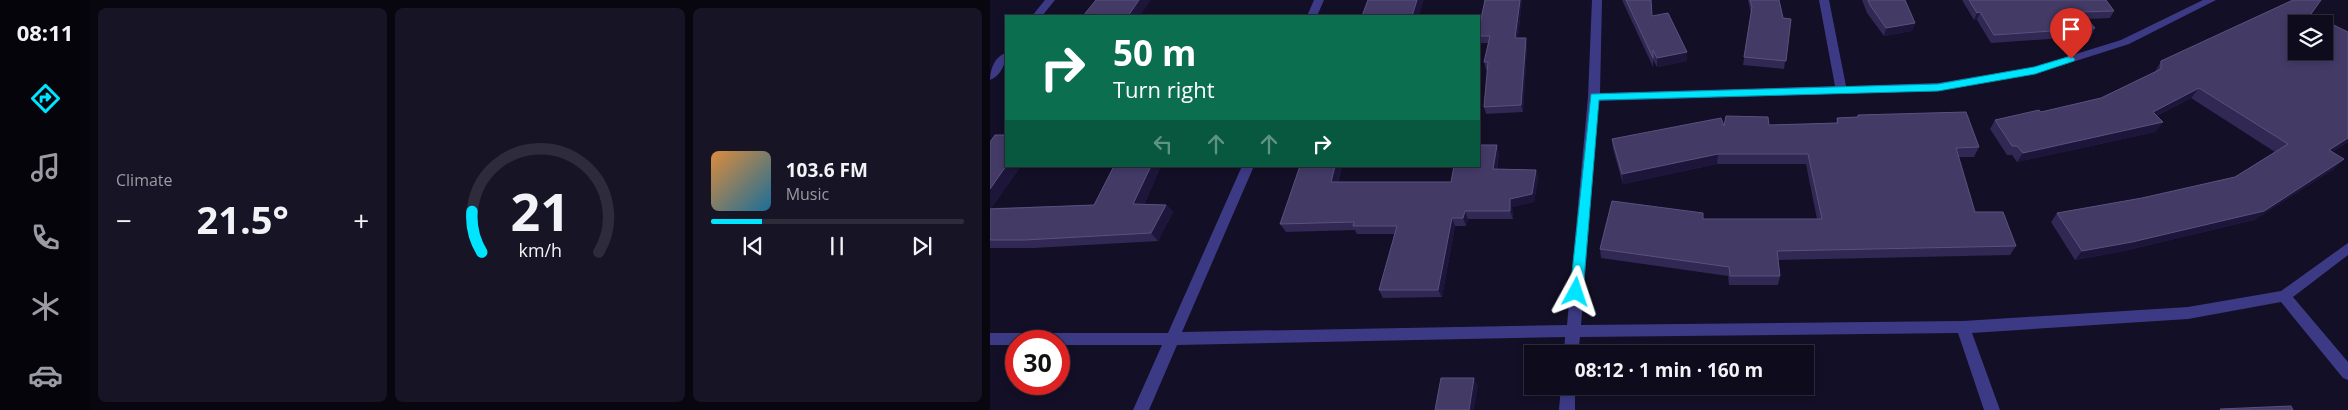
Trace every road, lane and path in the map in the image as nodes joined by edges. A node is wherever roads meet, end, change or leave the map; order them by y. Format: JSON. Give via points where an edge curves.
{"nodes":[{"id":1,"x":1050,"y":0,"type":"edge"},
{"id":2,"x":1320,"y":0,"type":"edge"},
{"id":3,"x":1597,"y":0,"type":"edge"},
{"id":4,"x":1824,"y":0,"type":"edge"},
{"id":5,"x":2211,"y":0,"type":"edge"},
{"id":6,"x":1039,"y":15,"type":"edge"},
{"id":7,"x":1312,"y":15,"type":"edge"},
{"id":8,"x":1005,"y":57,"type":"edge"},
{"id":9,"x":990,"y":76,"type":"edge"},
{"id":10,"x":1841,"y":89,"type":"junction"},
{"id":11,"x":1594,"y":97,"type":"junction"},
{"id":12,"x":1248,"y":167,"type":"edge"},
{"id":13,"x":2348,"y":248,"type":"edge"},
{"id":14,"x":2284,"y":296,"type":"junction"},
{"id":15,"x":1963,"y":327,"type":"junction"},
{"id":16,"x":1573,"y":331,"type":"junction"},
{"id":17,"x":990,"y":338,"type":"edge"},
{"id":18,"x":1174,"y":339,"type":"junction"},
{"id":19,"x":1572,"y":345,"type":"edge"},
{"id":20,"x":2348,"y":373,"type":"edge"},
{"id":21,"x":1568,"y":395,"type":"edge"},
{"id":22,"x":1141,"y":410,"type":"edge"},
{"id":23,"x":1567,"y":410,"type":"edge"},
{"id":24,"x":1992,"y":410,"type":"edge"}],
"edges":[{"from":1,"to":6,"type":"street"},
{"from":2,"to":7,"type":"street"},
{"from":3,"to":11,"type":"street"},
{"from":4,"to":10,"type":"street"},
{"from":5,"to":10,"type":"street","via":[[2125,42],[2035,70],[1938,87]]},
{"from":8,"to":9,"type":"street"},
{"from":10,"to":11,"type":"street"},
{"from":11,"to":16,"type":"street"},
{"from":12,"to":18,"type":"street"},
{"from":13,"to":14,"type":"street"},
{"from":14,"to":15,"type":"street","via":[[2188,313]]},
{"from":14,"to":20,"type":"street"},
{"from":15,"to":16,"type":"street"},
{"from":15,"to":24,"type":"street"},
{"from":16,"to":18,"type":"street"},
{"from":16,"to":19,"type":"street"},
{"from":17,"to":18,"type":"street"},
{"from":18,"to":22,"type":"street"},
{"from":21,"to":23,"type":"street"}]}
